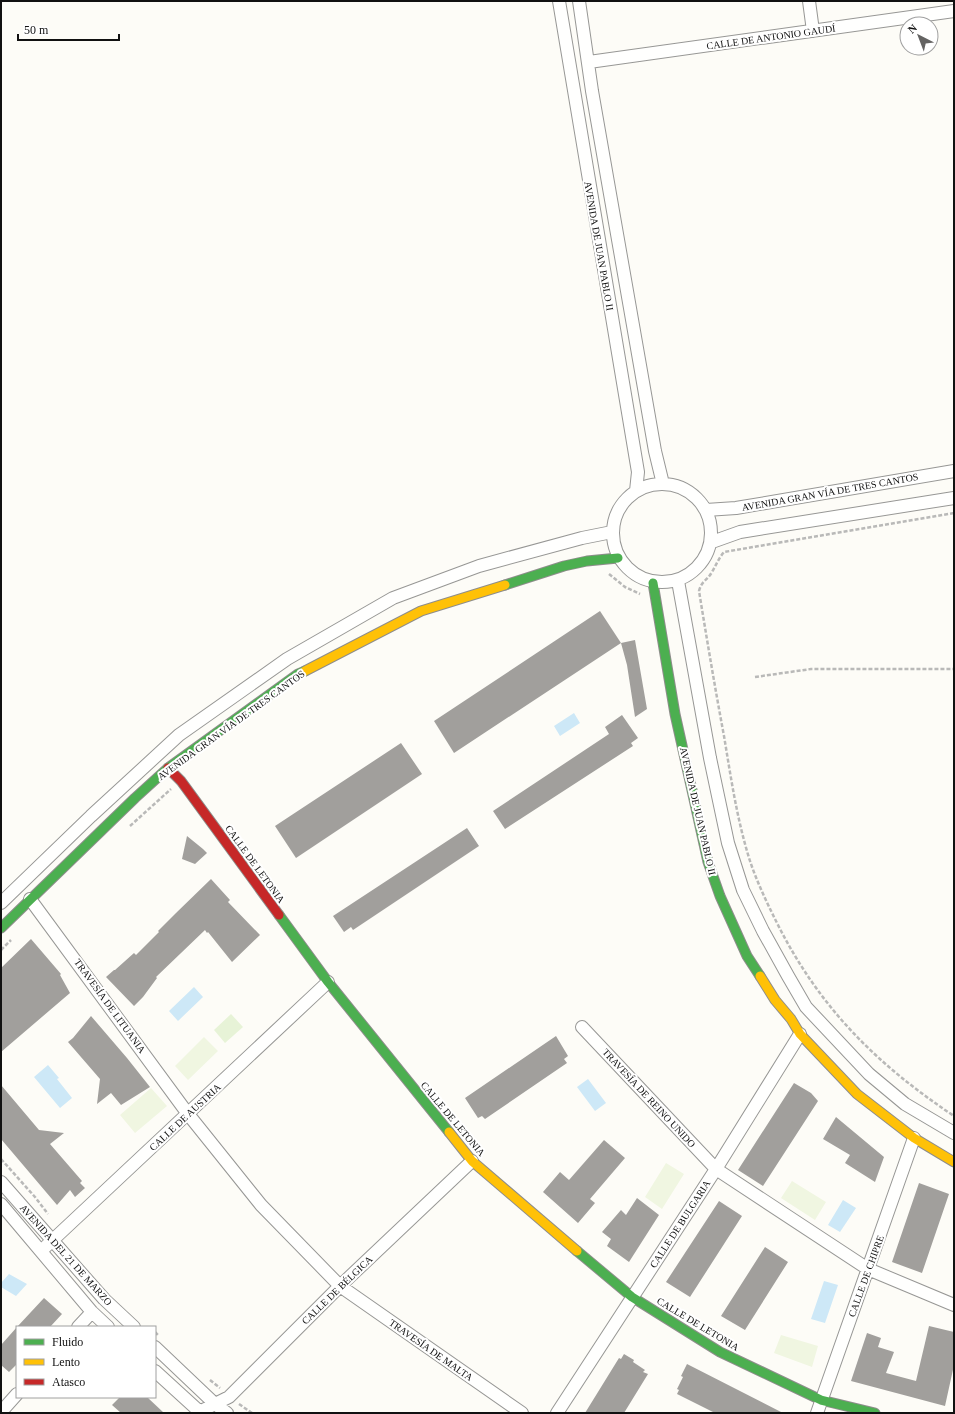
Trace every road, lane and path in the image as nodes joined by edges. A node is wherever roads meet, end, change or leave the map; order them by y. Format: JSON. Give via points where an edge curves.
{"nodes":[{"id":1,"x":559,"y":1,"type":"edge"},
{"id":2,"x":580,"y":1,"type":"edge"},
{"id":3,"x":809,"y":1,"type":"edge"},
{"id":4,"x":954,"y":11,"type":"edge"},
{"id":5,"x":813,"y":31,"type":"junction"},
{"id":6,"x":589,"y":62,"type":"junction"},
{"id":7,"x":954,"y":471,"type":"edge"},
{"id":8,"x":663,"y":484,"type":"junction"},
{"id":9,"x":636,"y":491,"type":"junction"},
{"id":10,"x":954,"y":498,"type":"edge"},
{"id":11,"x":706,"y":510,"type":"junction"},
{"id":12,"x":954,"y":512,"type":"edge"},
{"id":13,"x":612,"y":532,"type":"junction"},
{"id":14,"x":712,"y":542,"type":"junction"},
{"id":15,"x":618,"y":558,"type":"junction"},
{"id":16,"x":604,"y":571,"type":"dead end"},
{"id":17,"x":678,"y":581,"type":"junction"},
{"id":18,"x":653,"y":583,"type":"junction"},
{"id":19,"x":646,"y":598,"type":"dead end"},
{"id":20,"x":703,"y":613,"type":"junction"},
{"id":21,"x":684,"y":616,"type":"junction"},
{"id":22,"x":954,"y":669,"type":"edge"},
{"id":23,"x":755,"y":677,"type":"dead end"},
{"id":24,"x":168,"y":768,"type":"junction"},
{"id":25,"x":181,"y":781,"type":"junction"},
{"id":26,"x":126,"y":830,"type":"dead end"},
{"id":27,"x":30,"y":899,"type":"junction"},
{"id":28,"x":1,"y":903,"type":"edge"},
{"id":29,"x":1,"y":928,"type":"edge"},
{"id":30,"x":12,"y":939,"type":"dead end"},
{"id":31,"x":1,"y":950,"type":"edge"},
{"id":32,"x":328,"y":982,"type":"junction"},
{"id":33,"x":582,"y":1027,"type":"dead end"},
{"id":34,"x":800,"y":1034,"type":"junction"},
{"id":35,"x":188,"y":1114,"type":"junction"},
{"id":36,"x":954,"y":1116,"type":"edge"},
{"id":37,"x":954,"y":1133,"type":"edge"},
{"id":38,"x":914,"y":1138,"type":"junction"},
{"id":39,"x":472,"y":1161,"type":"junction"},
{"id":40,"x":954,"y":1162,"type":"edge"},
{"id":41,"x":716,"y":1169,"type":"junction"},
{"id":42,"x":1,"y":1182,"type":"edge"},
{"id":43,"x":1,"y":1204,"type":"edge"},
{"id":44,"x":53,"y":1241,"type":"junction"},
{"id":45,"x":41,"y":1251,"type":"junction"},
{"id":46,"x":868,"y":1269,"type":"junction"},
{"id":47,"x":340,"y":1286,"type":"junction"},
{"id":48,"x":632,"y":1297,"type":"junction"},
{"id":49,"x":954,"y":1305,"type":"edge"},
{"id":50,"x":92,"y":1312,"type":"junction"},
{"id":51,"x":79,"y":1326,"type":"edge"},
{"id":52,"x":107,"y":1326,"type":"edge"},
{"id":53,"x":133,"y":1326,"type":"edge"},
{"id":54,"x":156,"y":1348,"type":"edge"},
{"id":55,"x":156,"y":1372,"type":"edge"},
{"id":56,"x":16,"y":1395,"type":"edge"},
{"id":57,"x":821,"y":1400,"type":"junction"},
{"id":58,"x":215,"y":1404,"type":"junction"},
{"id":59,"x":1,"y":1412,"type":"edge"},
{"id":60,"x":199,"y":1412,"type":"edge"},
{"id":61,"x":228,"y":1413,"type":"edge"},
{"id":62,"x":522,"y":1413,"type":"edge"},
{"id":63,"x":557,"y":1413,"type":"edge"},
{"id":64,"x":817,"y":1413,"type":"edge"},
{"id":65,"x":875,"y":1413,"type":"edge"}],
"edges":[{"from":1,"to":9,"type":"street","name":"AVENIDA DE JUAN PABLO II","via":[[638,472]]},
{"from":2,"to":6,"type":"street","name":"AVENIDA DE JUAN PABLO II"},
{"from":3,"to":5,"type":"street"},
{"from":4,"to":5,"type":"street","name":"CALLE DE ANTONIO GAUDÍ"},
{"from":5,"to":6,"type":"street","name":"CALLE DE ANTONIO GAUDÍ"},
{"from":6,"to":8,"type":"street","name":"AVENIDA DE JUAN PABLO II","via":[[592,91]]},
{"from":7,"to":11,"type":"street","name":"AVENIDA GRAN VÍA DE TRES CANTOS","via":[[736,508]]},
{"from":8,"to":9,"type":"street","via":[[651,485]]},
{"from":8,"to":11,"type":"street","via":[[682,488],[697,497]]},
{"from":9,"to":13,"type":"street","via":[[620,507]]},
{"from":10,"to":14,"type":"street","via":[[740,532]]},
{"from":11,"to":14,"type":"street","via":[[711,522]]},
{"from":12,"to":20,"type":"path","via":[[724,552],[716,561],[711,574],[701,583]]},
{"from":13,"to":15,"type":"street"},
{"from":13,"to":28,"type":"street","name":"AVENIDA GRAN VÍA DE TRES CANTOS","via":[[480,566],[393,598],[287,659],[179,735]]},
{"from":14,"to":17,"type":"street","via":[[705,559]]},
{"from":15,"to":18,"type":"street","via":[[637,576]]},
{"from":15,"to":24,"type":"street","name":"AVENIDA GRAN VÍA DE TRES CANTOS","via":[[564,566],[421,611],[298,674]]},
{"from":16,"to":19,"type":"path","via":[[625,587]]},
{"from":17,"to":18,"type":"street"},
{"from":17,"to":21,"type":"street"},
{"from":18,"to":34,"type":"street","name":"AVENIDA DE JUAN PABLO II","via":[[676,714],[708,862],[720,896],[748,956]]},
{"from":20,"to":21,"type":"path"},
{"from":20,"to":36,"type":"path","via":[[740,823],[751,862],[769,906],[800,965],[839,1019],[888,1067]]},
{"from":21,"to":37,"type":"street","via":[[728,843],[743,890],[763,931],[806,1007],[869,1074],[905,1104]]},
{"from":22,"to":23,"type":"path","via":[[812,669]]},
{"from":24,"to":25,"type":"street","name":"CALLE DE LETONIA"},
{"from":24,"to":27,"type":"street","name":"AVENIDA GRAN VÍA DE TRES CANTOS"},
{"from":25,"to":26,"type":"path"},
{"from":25,"to":32,"type":"street","name":"CALLE DE LETONIA"},
{"from":27,"to":29,"type":"street","name":"AVENIDA GRAN VÍA DE TRES CANTOS"},
{"from":27,"to":35,"type":"street","name":"TRAVESÍA DE LITUANIA"},
{"from":30,"to":31,"type":"path"},
{"from":32,"to":35,"type":"street","name":"CALLE DE AUSTRIA"},
{"from":32,"to":39,"type":"street","name":"CALLE DE LETONIA"},
{"from":33,"to":41,"type":"street","name":"TRAVESÍA DE REINO UNIDO"},
{"from":34,"to":38,"type":"street","name":"AVENIDA DE JUAN PABLO II","via":[[857,1094]]},
{"from":34,"to":41,"type":"street","name":"CALLE DE BULGARIA"},
{"from":35,"to":44,"type":"street","name":"CALLE DE AUSTRIA"},
{"from":35,"to":47,"type":"street","name":"TRAVESÍA DE LITUANIA","via":[[261,1204]]},
{"from":38,"to":40,"type":"street","name":"AVENIDA DE JUAN PABLO II"},
{"from":38,"to":46,"type":"street","name":"CALLE DE CHIPRE"},
{"from":39,"to":47,"type":"street","name":"CALLE DE BÉLGICA"},
{"from":39,"to":48,"type":"street","name":"CALLE DE LETONIA"},
{"from":41,"to":46,"type":"street","name":"TRAVESÍA DE REINO UNIDO"},
{"from":41,"to":48,"type":"street","name":"CALLE DE BULGARIA"},
{"from":42,"to":44,"type":"street","name":"AVENIDA DEL 21 DE MARZO"},
{"from":43,"to":45,"type":"street","name":"AVENIDA DEL 21 DE MARZO"},
{"from":44,"to":45,"type":"street","name":"CALLE DE AUSTRIA"},
{"from":44,"to":53,"type":"street","name":"AVENIDA DEL 21 DE MARZO","via":[[104,1299]]},
{"from":45,"to":50,"type":"street","name":"AVENIDA DEL 21 DE MARZO"},
{"from":46,"to":49,"type":"street","name":"TRAVESÍA DE REINO UNIDO"},
{"from":46,"to":57,"type":"street","name":"CALLE DE CHIPRE"},
{"from":47,"to":58,"type":"street","name":"CALLE DE BÉLGICA","via":[[229,1397]]},
{"from":47,"to":62,"type":"street","name":"TRAVESÍA DE MALTA"},
{"from":48,"to":57,"type":"street","name":"CALLE DE LETONIA","via":[[720,1352]]},
{"from":48,"to":63,"type":"street","name":"CALLE DE BULGARIA"},
{"from":50,"to":51,"type":"street"},
{"from":50,"to":52,"type":"street","name":"AVENIDA DEL 21 DE MARZO"},
{"from":54,"to":58,"type":"street"},
{"from":55,"to":60,"type":"street"},
{"from":56,"to":59,"type":"street"},
{"from":57,"to":64,"type":"street","name":"CALLE DE CHIPRE"},
{"from":57,"to":65,"type":"street","name":"CALLE DE LETONIA"},
{"from":58,"to":60,"type":"street","name":"CALLE DE BÉLGICA"},
{"from":58,"to":61,"type":"street"}]}
